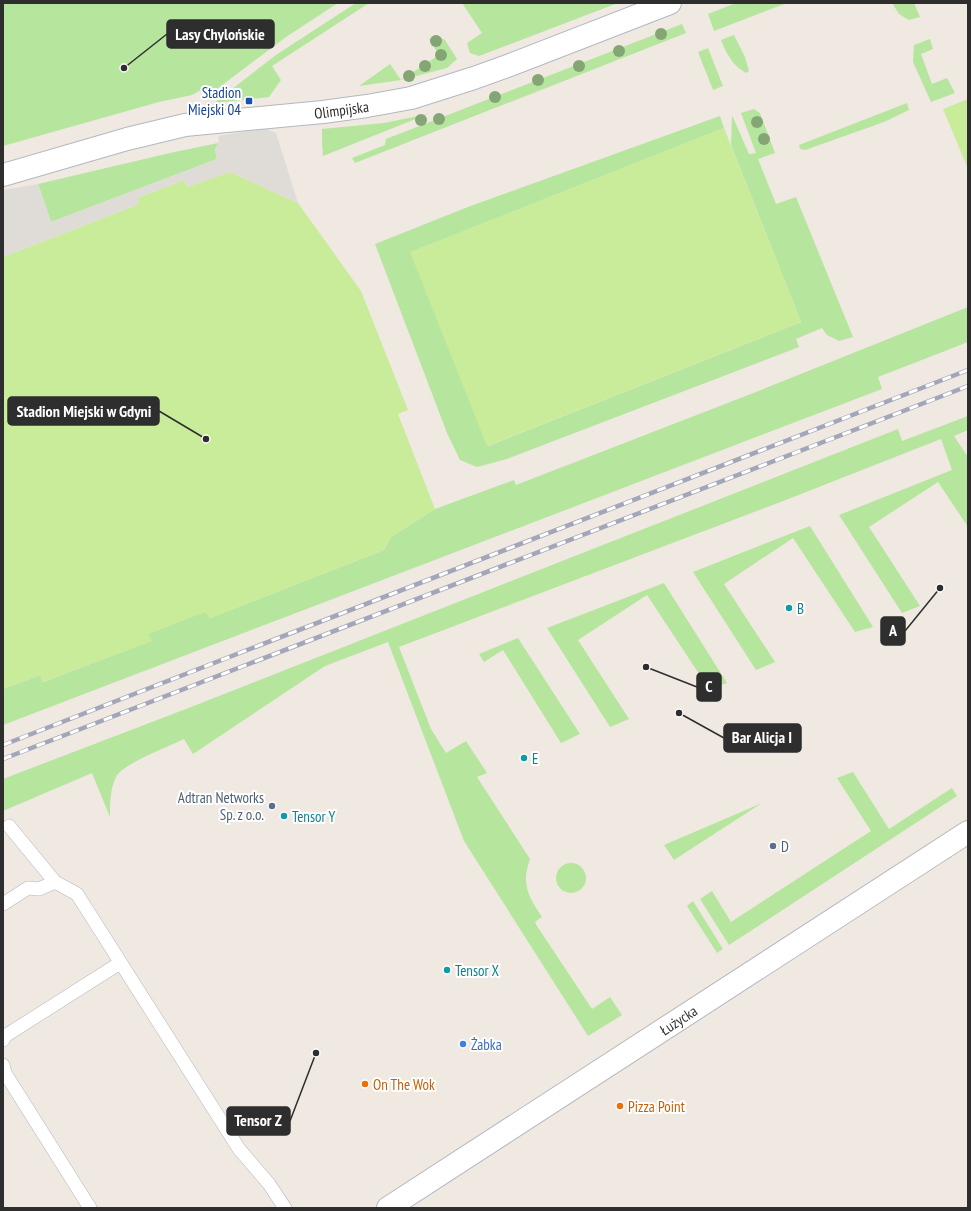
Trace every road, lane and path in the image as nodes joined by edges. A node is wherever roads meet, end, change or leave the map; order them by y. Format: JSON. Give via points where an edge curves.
{"nodes":[{"id":1,"x":670,"y":3,"type":"edge"},
{"id":2,"x":3,"y":175,"type":"edge"},
{"id":3,"x":9,"y":826,"type":"dead end"},
{"id":4,"x":968,"y":832,"type":"edge"},
{"id":5,"x":55,"y":882,"type":"junction"},
{"id":6,"x":3,"y":904,"type":"edge"},
{"id":7,"x":120,"y":963,"type":"junction"},
{"id":8,"x":3,"y":1040,"type":"edge"},
{"id":9,"x":3,"y":1065,"type":"edge"},
{"id":10,"x":90,"y":1208,"type":"edge"},
{"id":11,"x":285,"y":1208,"type":"edge"},
{"id":12,"x":388,"y":1208,"type":"edge"}],
"edges":[{"from":1,"to":2,"type":"street","name":"Olimpijska","via":[[510,66],[411,98],[338,110],[185,125]]},
{"from":3,"to":5,"type":"lane"},
{"from":4,"to":12,"type":"street","name":"Łużycka"},
{"from":5,"to":6,"type":"lane","via":[[38,889],[28,888]]},
{"from":5,"to":7,"type":"lane","via":[[77,894]]},
{"from":7,"to":8,"type":"lane","via":[[5,1036]]},
{"from":7,"to":11,"type":"lane","via":[[239,1149],[269,1184]]},
{"from":9,"to":10,"type":"lane"}]}
